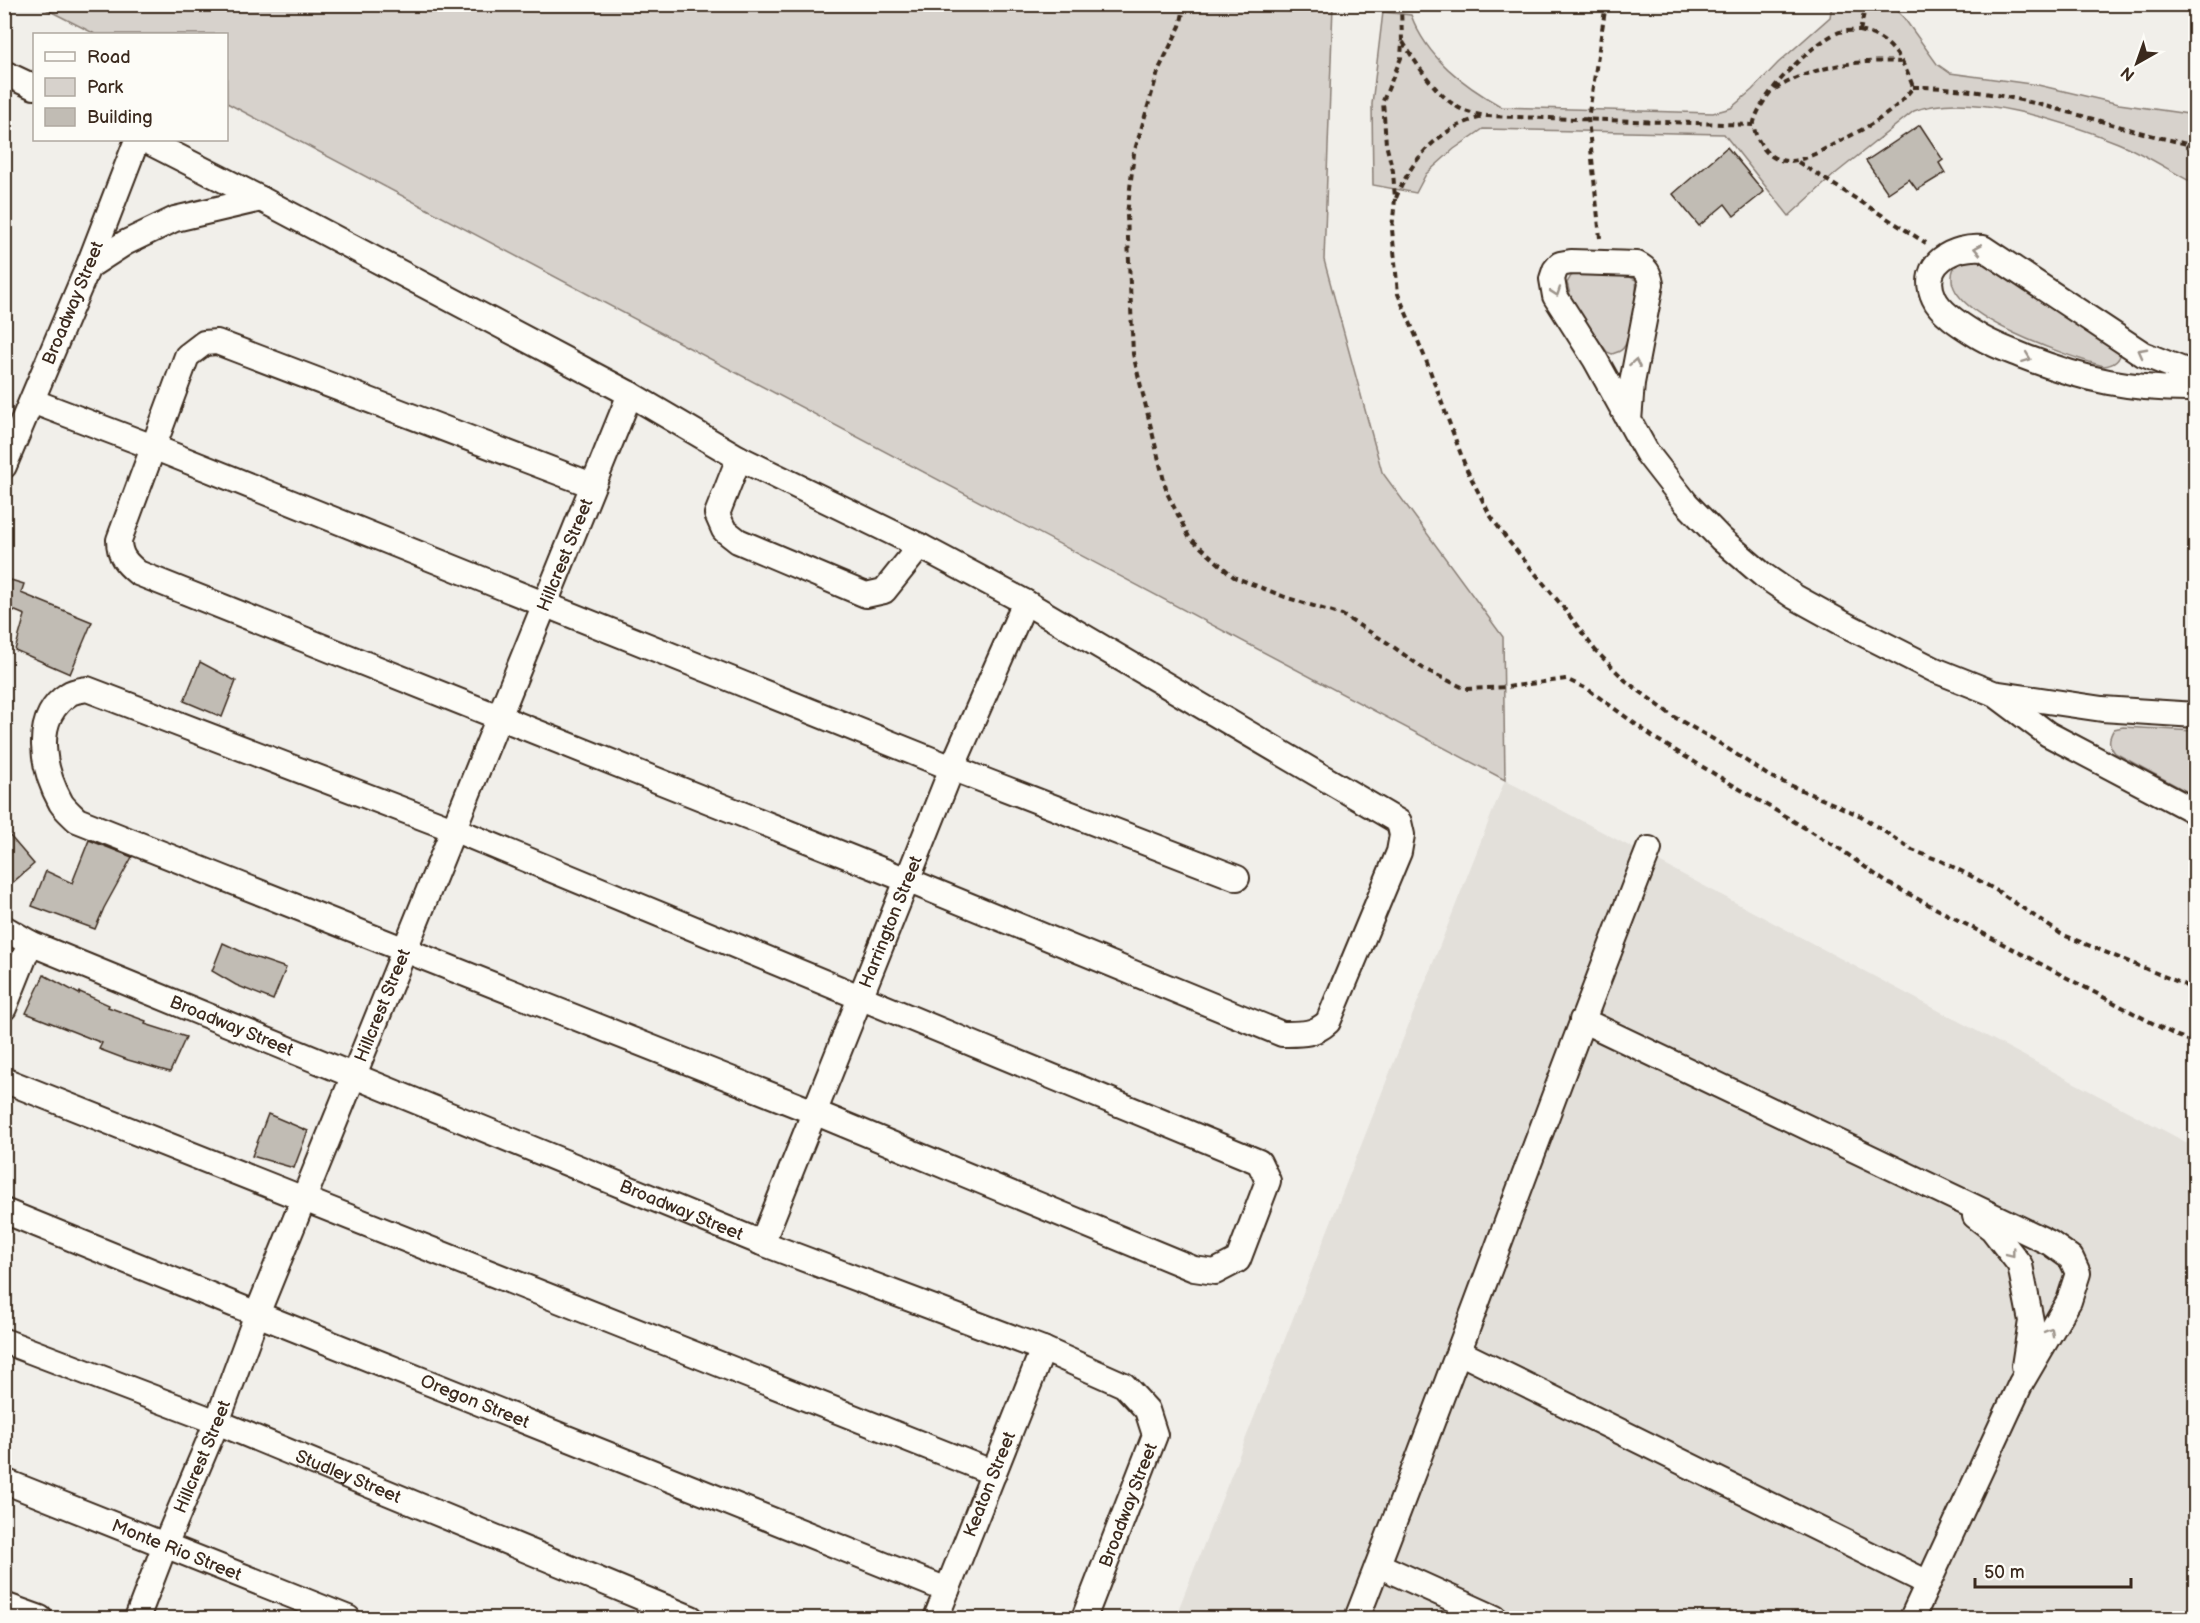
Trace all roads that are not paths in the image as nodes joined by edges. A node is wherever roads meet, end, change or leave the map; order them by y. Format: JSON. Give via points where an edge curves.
{"nodes":[{"id":1,"x":4,"y":73,"type":"edge"},
{"id":2,"x":33,"y":87,"type":"edge"},
{"id":3,"x":137,"y":141,"type":"edge"},
{"id":4,"x":148,"y":141,"type":"edge"},
{"id":5,"x":261,"y":199,"type":"junction"},
{"id":6,"x":88,"y":267,"type":"junction"},
{"id":7,"x":2196,"y":375,"type":"edge"},
{"id":8,"x":2196,"y":389,"type":"edge"},
{"id":9,"x":630,"y":394,"type":"junction"},
{"id":10,"x":32,"y":401,"type":"junction"},
{"id":11,"x":1629,"y":421,"type":"junction"},
{"id":12,"x":153,"y":447,"type":"junction"},
{"id":13,"x":739,"y":458,"type":"junction"},
{"id":14,"x":4,"y":466,"type":"edge"},
{"id":15,"x":592,"y":485,"type":"junction"},
{"id":16,"x":920,"y":546,"type":"junction"},
{"id":17,"x":1025,"y":602,"type":"junction"},
{"id":18,"x":543,"y":606,"type":"junction"},
{"id":19,"x":1993,"y":693,"type":"junction"},
{"id":20,"x":2196,"y":715,"type":"edge"},
{"id":21,"x":499,"y":716,"type":"junction"},
{"id":22,"x":952,"y":768,"type":"junction"},
{"id":23,"x":2196,"y":812,"type":"edge"},
{"id":24,"x":453,"y":829,"type":"junction"},
{"id":25,"x":1649,"y":849,"type":"dead end"},
{"id":26,"x":1237,"y":878,"type":"dead end"},
{"id":27,"x":907,"y":880,"type":"junction"},
{"id":28,"x":4,"y":928,"type":"edge"},
{"id":29,"x":30,"y":943,"type":"junction"},
{"id":30,"x":405,"y":948,"type":"junction"},
{"id":31,"x":859,"y":998,"type":"junction"},
{"id":32,"x":4,"y":1008,"type":"edge"},
{"id":33,"x":1582,"y":1020,"type":"junction"},
{"id":34,"x":354,"y":1075,"type":"junction"},
{"id":35,"x":4,"y":1080,"type":"edge"},
{"id":36,"x":814,"y":1112,"type":"junction"},
{"id":37,"x":304,"y":1198,"type":"junction"},
{"id":38,"x":1954,"y":1198,"type":"junction"},
{"id":39,"x":4,"y":1211,"type":"edge"},
{"id":40,"x":762,"y":1243,"type":"junction"},
{"id":41,"x":257,"y":1314,"type":"junction"},
{"id":42,"x":4,"y":1341,"type":"edge"},
{"id":43,"x":1043,"y":1349,"type":"junction"},
{"id":44,"x":1459,"y":1352,"type":"junction"},
{"id":45,"x":2021,"y":1383,"type":"junction"},
{"id":46,"x":218,"y":1422,"type":"junction"},
{"id":47,"x":994,"y":1473,"type":"junction"},
{"id":48,"x":4,"y":1481,"type":"edge"},
{"id":49,"x":165,"y":1545,"type":"junction"},
{"id":50,"x":1378,"y":1565,"type":"junction"},
{"id":51,"x":1928,"y":1583,"type":"junction"},
{"id":52,"x":947,"y":1590,"type":"junction"},
{"id":53,"x":4,"y":1605,"type":"edge"},
{"id":54,"x":40,"y":1618,"type":"edge"},
{"id":55,"x":137,"y":1618,"type":"edge"},
{"id":56,"x":348,"y":1618,"type":"edge"},
{"id":57,"x":691,"y":1618,"type":"edge"},
{"id":58,"x":936,"y":1618,"type":"edge"},
{"id":59,"x":1084,"y":1618,"type":"edge"},
{"id":60,"x":1357,"y":1618,"type":"edge"},
{"id":61,"x":1495,"y":1618,"type":"edge"},
{"id":62,"x":1912,"y":1618,"type":"edge"}],
"edges":[{"from":1,"to":2,"type":"street"},
{"from":3,"to":6,"type":"street","name":"Broadway Street"},
{"from":4,"to":5,"type":"street"},
{"from":5,"to":6,"type":"street","via":[[175,219],[125,243]]},
{"from":5,"to":9,"type":"street"},
{"from":6,"to":10,"type":"street","name":"Broadway Street"},
{"from":7,"to":8,"type":"street","one_way":true,"via":[[2144,354],[1983,248],[1946,254],[1932,275],[1931,290],[1944,310],[1975,334],[2006,350],[2099,382]]},
{"from":9,"to":13,"type":"street"},
{"from":9,"to":15,"type":"street","name":"Hillcrest Street"},
{"from":10,"to":12,"type":"street"},
{"from":10,"to":14,"type":"street","name":"Broadway Street"},
{"from":11,"to":11,"type":"street","one_way":true,"via":[[1632,383],[1652,284],[1650,275],[1637,264],[1560,264],[1552,279],[1555,296]]},
{"from":11,"to":19,"type":"street","via":[[1647,453],[1686,503],[1763,575],[1844,624],[1935,670]]},
{"from":12,"to":15,"type":"street","via":[[187,356],[204,343],[217,342]]},
{"from":12,"to":18,"type":"street"},
{"from":12,"to":21,"type":"street","via":[[119,540],[122,557],[138,573]]},
{"from":13,"to":16,"type":"street"},
{"from":13,"to":16,"type":"street","via":[[717,514],[724,530],[738,542],[866,595],[884,591]]},
{"from":15,"to":18,"type":"street","name":"Hillcrest Street"},
{"from":16,"to":17,"type":"street"},
{"from":17,"to":22,"type":"street","name":"Harrington Street"},
{"from":17,"to":27,"type":"street","via":[[1399,822],[1399,852],[1328,1022],[1306,1035],[1282,1034]]},
{"from":18,"to":21,"type":"street","name":"Hillcrest Street"},
{"from":18,"to":22,"type":"street"},
{"from":19,"to":20,"type":"street","via":[[2102,709]]},
{"from":19,"to":23,"type":"street","via":[[2048,734]]},
{"from":21,"to":24,"type":"street","name":"Hillcrest Street"},
{"from":21,"to":27,"type":"street"},
{"from":22,"to":26,"type":"street"},
{"from":22,"to":27,"type":"street","name":"Harrington Street"},
{"from":24,"to":30,"type":"street","name":"Hillcrest Street"},
{"from":24,"to":30,"type":"street","via":[[87,689],[70,693],[53,709],[44,729],[45,767],[62,805],[77,820]]},
{"from":24,"to":31,"type":"street"},
{"from":25,"to":33,"type":"street"},
{"from":27,"to":31,"type":"street","name":"Harrington Street"},
{"from":28,"to":29,"type":"street","name":"Broadway Street"},
{"from":29,"to":32,"type":"street"},
{"from":29,"to":34,"type":"street","name":"Broadway Street"},
{"from":30,"to":34,"type":"street","name":"Hillcrest Street"},
{"from":30,"to":36,"type":"street"},
{"from":31,"to":36,"type":"street","name":"Harrington Street"},
{"from":31,"to":36,"type":"street","via":[[1259,1162],[1268,1181],[1262,1200],[1238,1260],[1215,1272],[1194,1269]]},
{"from":33,"to":38,"type":"street"},
{"from":33,"to":44,"type":"street"},
{"from":34,"to":37,"type":"street","name":"Hillcrest Street"},
{"from":34,"to":40,"type":"street","name":"Broadway Street"},
{"from":35,"to":37,"type":"street"},
{"from":36,"to":40,"type":"street","name":"Harrington Street"},
{"from":37,"to":41,"type":"street","name":"Hillcrest Street"},
{"from":37,"to":47,"type":"street"},
{"from":38,"to":45,"type":"street","one_way":true,"via":[[1992,1229],[2020,1264],[2031,1321]]},
{"from":45,"to":38,"type":"street","one_way":true,"via":[[2068,1301],[2078,1273],[2071,1258],[2049,1243]]},
{"from":39,"to":41,"type":"street","name":"Oregon Street"},
{"from":40,"to":43,"type":"street","name":"Broadway Street"},
{"from":41,"to":46,"type":"street","name":"Hillcrest Street"},
{"from":41,"to":52,"type":"street","name":"Oregon Street"},
{"from":42,"to":46,"type":"street","name":"Studley Street"},
{"from":43,"to":47,"type":"street","name":"Keaton Street"},
{"from":43,"to":59,"type":"street","name":"Broadway Street","via":[[1124,1385],[1147,1410],[1155,1434]]},
{"from":44,"to":50,"type":"street"},
{"from":44,"to":51,"type":"street"},
{"from":45,"to":51,"type":"street"},
{"from":46,"to":49,"type":"street","name":"Hillcrest Street"},
{"from":46,"to":57,"type":"street","name":"Studley Street"},
{"from":47,"to":52,"type":"street","name":"Keaton Street"},
{"from":48,"to":49,"type":"street","name":"Monte Rio Street"},
{"from":49,"to":55,"type":"street","name":"Hillcrest Street"},
{"from":49,"to":56,"type":"street","name":"Monte Rio Street"},
{"from":50,"to":60,"type":"street"},
{"from":50,"to":61,"type":"street"},
{"from":51,"to":62,"type":"street"},
{"from":52,"to":58,"type":"street","name":"Keaton Street"},
{"from":53,"to":54,"type":"street"}]}
